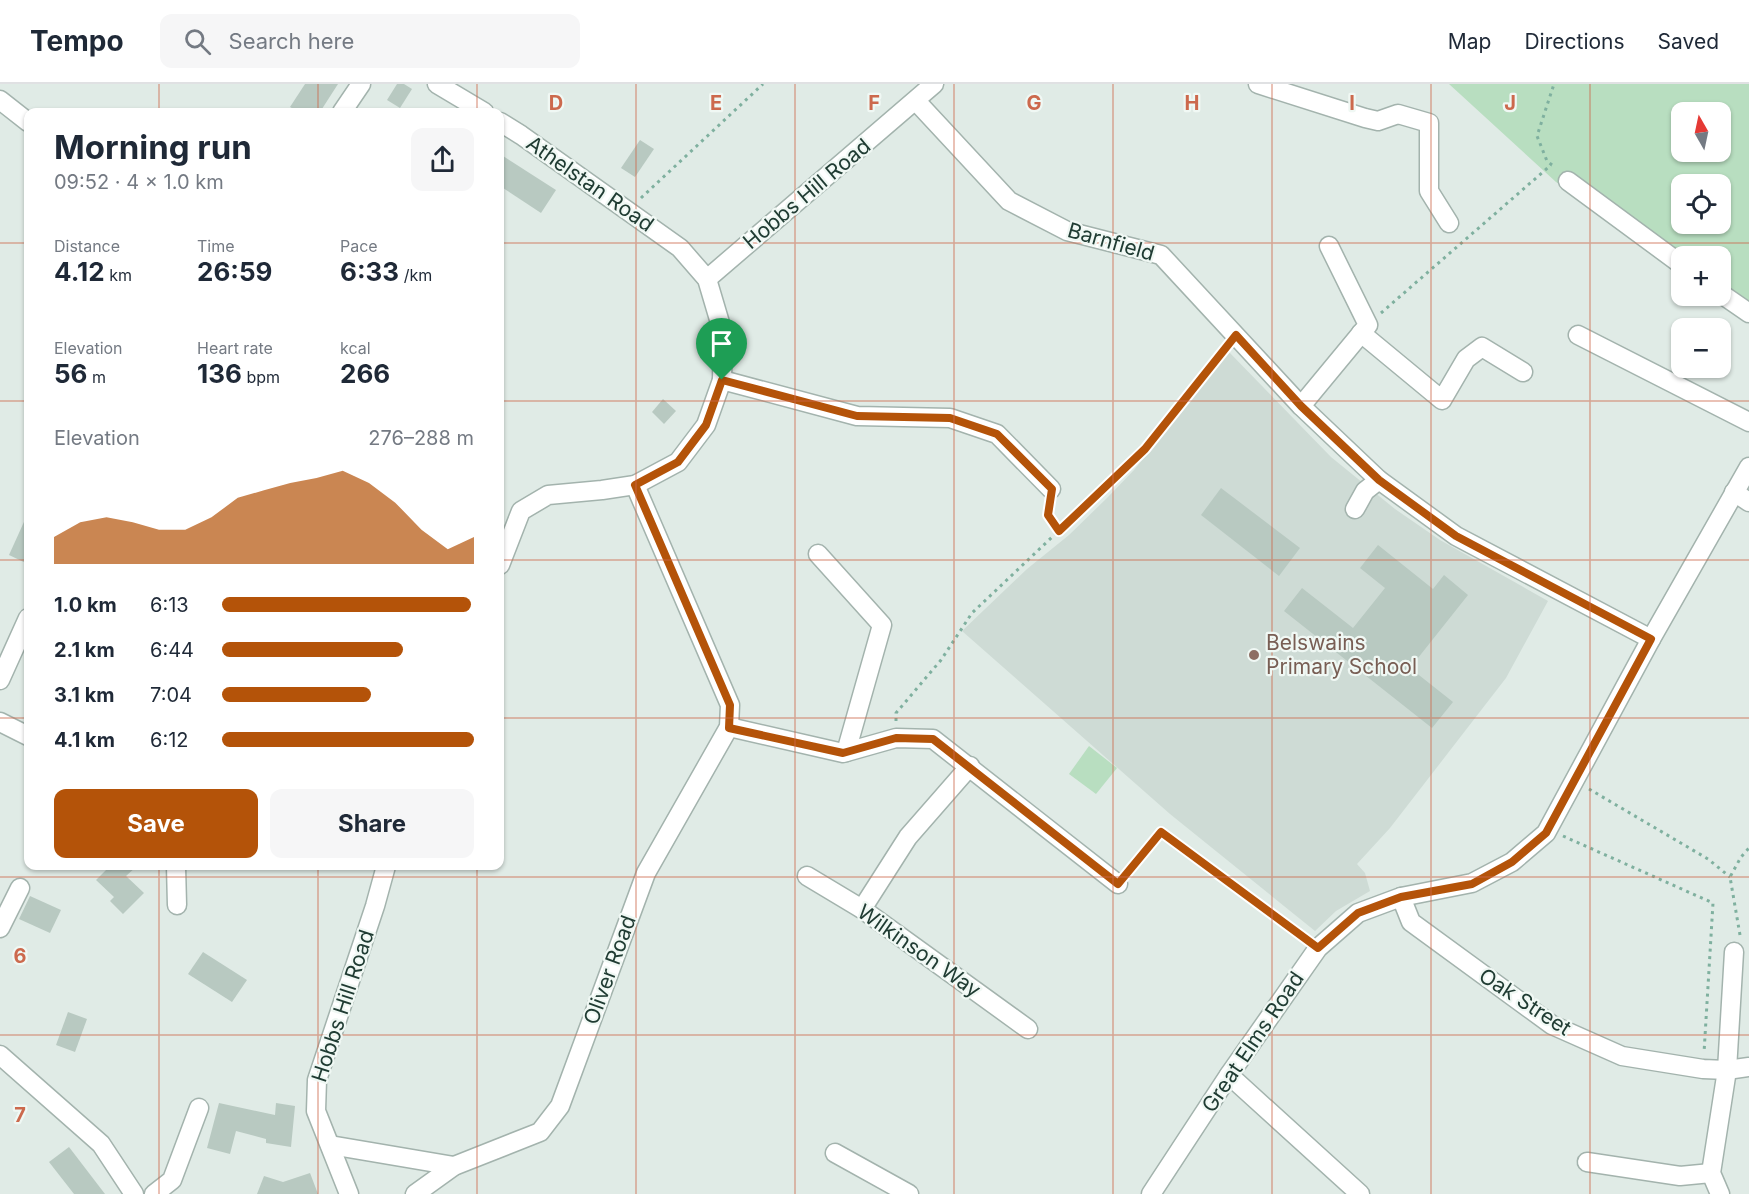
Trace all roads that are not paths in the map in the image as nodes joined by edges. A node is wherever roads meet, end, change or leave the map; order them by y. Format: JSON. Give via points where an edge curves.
{"nodes":[{"id":1,"x":361,"y":84,"type":"edge"},
{"id":2,"x":437,"y":84,"type":"edge"},
{"id":3,"x":934,"y":84,"type":"edge"},
{"id":4,"x":1258,"y":84,"type":"edge"},
{"id":5,"x":0,"y":100,"type":"edge"},
{"id":6,"x":916,"y":101,"type":"junction"},
{"id":7,"x":345,"y":108,"type":"edge"},
{"id":8,"x":477,"y":108,"type":"edge"},
{"id":9,"x":24,"y":119,"type":"edge"},
{"id":10,"x":504,"y":124,"type":"edge"},
{"id":11,"x":1568,"y":181,"type":"dead end"},
{"id":12,"x":1449,"y":223,"type":"dead end"},
{"id":13,"x":1329,"y":246,"type":"dead end"},
{"id":14,"x":1671,"y":257,"type":"edge"},
{"id":15,"x":707,"y":279,"type":"junction"},
{"id":16,"x":1731,"y":301,"type":"edge"},
{"id":17,"x":1749,"y":313,"type":"edge"},
{"id":18,"x":1364,"y":329,"type":"junction"},
{"id":19,"x":1578,"y":334,"type":"dead end"},
{"id":20,"x":1523,"y":372,"type":"dead end"},
{"id":21,"x":722,"y":380,"type":"junction"},
{"id":22,"x":1301,"y":406,"type":"junction"},
{"id":23,"x":1749,"y":422,"type":"edge"},
{"id":24,"x":1749,"y":467,"type":"edge"},
{"id":25,"x":1379,"y":480,"type":"junction"},
{"id":26,"x":635,"y":485,"type":"junction"},
{"id":27,"x":1052,"y":489,"type":"road end"},
{"id":28,"x":1742,"y":497,"type":"edge"},
{"id":29,"x":1355,"y":509,"type":"dead end"},
{"id":30,"x":818,"y":554,"type":"dead end"},
{"id":31,"x":504,"y":555,"type":"edge"},
{"id":32,"x":24,"y":627,"type":"edge"},
{"id":33,"x":1651,"y":639,"type":"junction"},
{"id":34,"x":0,"y":680,"type":"edge"},
{"id":35,"x":0,"y":722,"type":"edge"},
{"id":36,"x":729,"y":728,"type":"junction"},
{"id":37,"x":24,"y":734,"type":"edge"},
{"id":38,"x":846,"y":752,"type":"junction"},
{"id":39,"x":970,"y":766,"type":"junction"},
{"id":40,"x":176,"y":870,"type":"edge"},
{"id":41,"x":385,"y":870,"type":"edge"},
{"id":42,"x":807,"y":876,"type":"dead end"},
{"id":43,"x":1118,"y":884,"type":"road end"},
{"id":44,"x":20,"y":888,"type":"dead end"},
{"id":45,"x":1401,"y":897,"type":"junction"},
{"id":46,"x":177,"y":905,"type":"dead end"},
{"id":47,"x":862,"y":909,"type":"junction"},
{"id":48,"x":0,"y":928,"type":"edge"},
{"id":49,"x":1734,"y":953,"type":"road end"},
{"id":50,"x":1028,"y":1029,"type":"dead end"},
{"id":51,"x":0,"y":1055,"type":"edge"},
{"id":52,"x":1749,"y":1067,"type":"edge"},
{"id":53,"x":1727,"y":1070,"type":"junction"},
{"id":54,"x":1229,"y":1075,"type":"junction"},
{"id":55,"x":199,"y":1108,"type":"dead end"},
{"id":56,"x":330,"y":1145,"type":"junction"},
{"id":57,"x":835,"y":1153,"type":"dead end"},
{"id":58,"x":1587,"y":1162,"type":"dead end"},
{"id":59,"x":454,"y":1167,"type":"junction"},
{"id":60,"x":1711,"y":1173,"type":"junction"},
{"id":61,"x":134,"y":1194,"type":"edge"},
{"id":62,"x":154,"y":1194,"type":"edge"},
{"id":63,"x":349,"y":1194,"type":"edge"},
{"id":64,"x":415,"y":1194,"type":"edge"},
{"id":65,"x":909,"y":1194,"type":"edge"},
{"id":66,"x":1151,"y":1194,"type":"edge"},
{"id":67,"x":1360,"y":1194,"type":"edge"},
{"id":68,"x":1720,"y":1194,"type":"edge"}],
"edges":[{"from":1,"to":7,"type":"street"},
{"from":2,"to":8,"type":"street"},
{"from":3,"to":6,"type":"street","name":"Hobbs Hill Road"},
{"from":4,"to":12,"type":"street","via":[[1378,121],[1398,114],[1429,123],[1429,191]]},
{"from":5,"to":9,"type":"street"},
{"from":6,"to":15,"type":"street","name":"Hobbs Hill Road"},
{"from":6,"to":22,"type":"street","name":"Barnfield","via":[[1009,201],[1066,231],[1161,255]]},
{"from":10,"to":15,"type":"street","name":"Athelstan Road","via":[[680,248]]},
{"from":11,"to":14,"type":"street"},
{"from":13,"to":18,"type":"street"},
{"from":15,"to":21,"type":"street","via":[[723,333]]},
{"from":16,"to":17,"type":"street"},
{"from":18,"to":20,"type":"street","via":[[1442,400],[1466,359],[1482,347]]},
{"from":18,"to":22,"type":"street"},
{"from":19,"to":23,"type":"street"},
{"from":21,"to":26,"type":"street","via":[[706,425],[678,462]]},
{"from":21,"to":27,"type":"street","via":[[857,416],[950,418],[997,434]]},
{"from":22,"to":25,"type":"street","name":"Barnfield"},
{"from":24,"to":28,"type":"street","name":"Great Elms Road"},
{"from":25,"to":29,"type":"street","via":[[1365,491]]},
{"from":25,"to":33,"type":"street","name":"Barnfield","via":[[1456,536]]},
{"from":26,"to":31,"type":"street","via":[[548,495],[521,511]]},
{"from":26,"to":36,"type":"street","via":[[730,705]]},
{"from":28,"to":33,"type":"street","name":"Great Elms Road"},
{"from":30,"to":38,"type":"street","via":[[882,625]]},
{"from":32,"to":34,"type":"street"},
{"from":33,"to":45,"type":"street","name":"Great Elms Road","via":[[1546,833],[1512,862],[1472,884]]},
{"from":35,"to":37,"type":"street"},
{"from":36,"to":38,"type":"street"},
{"from":36,"to":59,"type":"street","name":"Oliver Road","via":[[646,873],[560,1106],[540,1132]]},
{"from":38,"to":39,"type":"street","via":[[896,738],[933,739]]},
{"from":39,"to":43,"type":"street"},
{"from":39,"to":47,"type":"street","via":[[908,837]]},
{"from":40,"to":46,"type":"street"},
{"from":41,"to":56,"type":"street","name":"Hobbs Hill Road","via":[[317,1080],[316,1111]]},
{"from":42,"to":47,"type":"street","name":"Wilkinson Way"},
{"from":44,"to":48,"type":"street"},
{"from":45,"to":53,"type":"street","name":"Oak Street","via":[[1411,922],[1552,1025],[1622,1056]]},
{"from":45,"to":54,"type":"street","name":"Great Elms Road","via":[[1358,913],[1318,948]]},
{"from":47,"to":50,"type":"street","name":"Wilkinson Way"},
{"from":49,"to":53,"type":"street"},
{"from":51,"to":61,"type":"street","via":[[102,1144]]},
{"from":52,"to":53,"type":"street","name":"Oak Street"},
{"from":53,"to":60,"type":"street"},
{"from":54,"to":66,"type":"street","name":"Great Elms Road"},
{"from":54,"to":67,"type":"street"},
{"from":55,"to":62,"type":"street","via":[[172,1180]]},
{"from":56,"to":59,"type":"street"},
{"from":56,"to":63,"type":"street"},
{"from":57,"to":65,"type":"street"},
{"from":58,"to":60,"type":"street","via":[[1680,1176]]},
{"from":59,"to":64,"type":"street","name":"Oliver Road"},
{"from":60,"to":68,"type":"street"}]}
